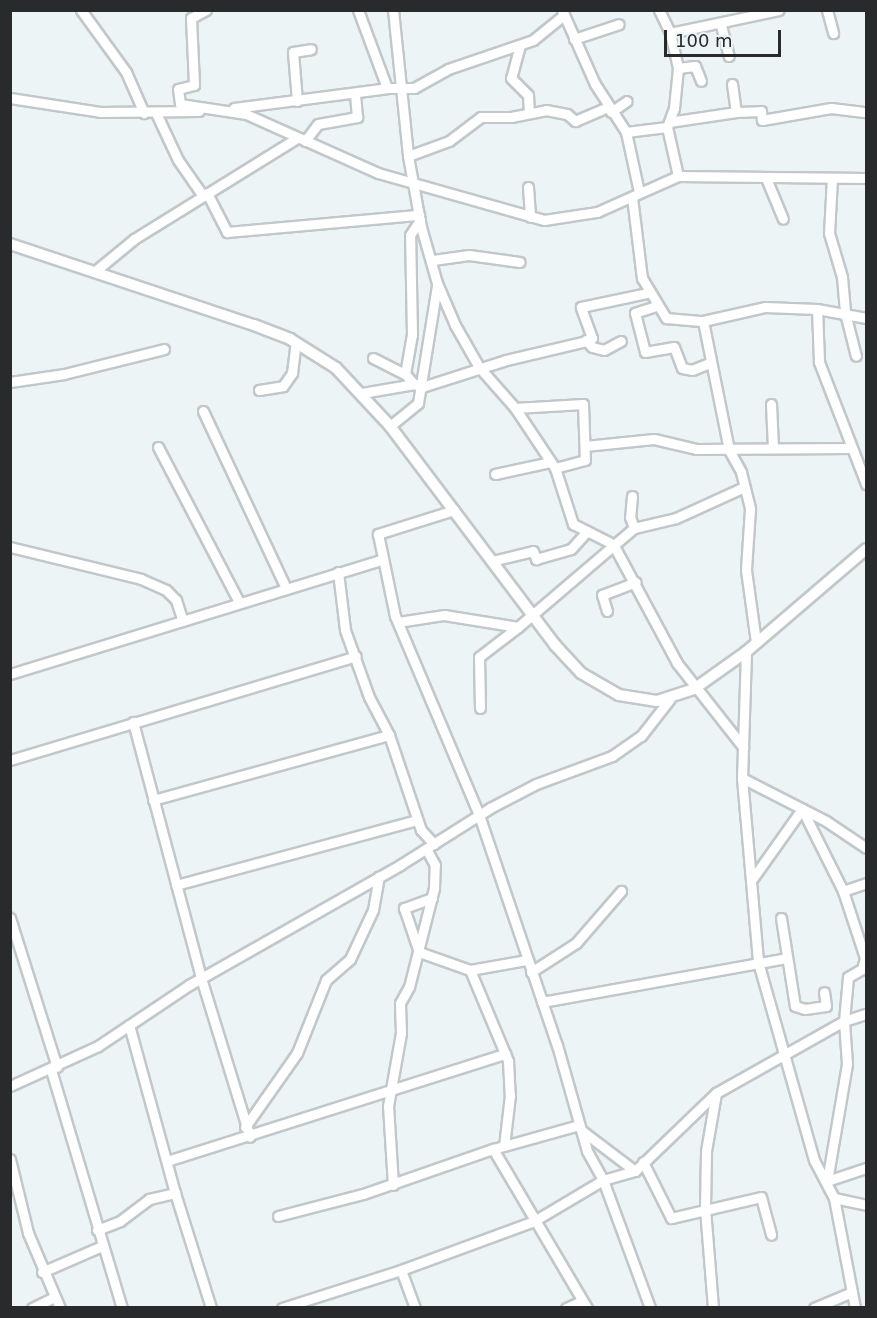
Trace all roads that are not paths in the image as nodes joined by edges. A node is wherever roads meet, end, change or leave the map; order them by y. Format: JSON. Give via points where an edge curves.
{"nodes":[{"id":1,"x":81,"y":10,"type":"edge"},
{"id":2,"x":206,"y":10,"type":"edge"},
{"id":3,"x":358,"y":10,"type":"edge"},
{"id":4,"x":393,"y":10,"type":"edge"},
{"id":5,"x":659,"y":10,"type":"edge"},
{"id":6,"x":779,"y":10,"type":"edge"},
{"id":7,"x":827,"y":10,"type":"edge"},
{"id":8,"x":563,"y":12,"type":"edge"},
{"id":9,"x":619,"y":24,"type":"dead end"},
{"id":10,"x":721,"y":25,"type":"junction"},
{"id":11,"x":670,"y":33,"type":"junction"},
{"id":12,"x":832,"y":33,"type":"dead end"},
{"id":13,"x":574,"y":39,"type":"junction"},
{"id":14,"x":520,"y":45,"type":"junction"},
{"id":15,"x":311,"y":49,"type":"dead end"},
{"id":16,"x":729,"y":56,"type":"dead end"},
{"id":17,"x":678,"y":68,"type":"junction"},
{"id":18,"x":701,"y":81,"type":"dead end"},
{"id":19,"x":732,"y":84,"type":"dead end"},
{"id":20,"x":387,"y":88,"type":"junction"},
{"id":21,"x":400,"y":90,"type":"junction"},
{"id":22,"x":355,"y":93,"type":"junction"},
{"id":23,"x":10,"y":98,"type":"edge"},
{"id":24,"x":297,"y":101,"type":"junction"},
{"id":25,"x":627,"y":101,"type":"dead end"},
{"id":26,"x":214,"y":110,"type":"junction"},
{"id":27,"x":610,"y":110,"type":"junction"},
{"id":28,"x":736,"y":112,"type":"junction"},
{"id":29,"x":867,"y":112,"type":"edge"},
{"id":30,"x":144,"y":113,"type":"junction"},
{"id":31,"x":156,"y":113,"type":"junction"},
{"id":32,"x":529,"y":113,"type":"junction"},
{"id":33,"x":668,"y":124,"type":"junction"},
{"id":34,"x":626,"y":132,"type":"junction"},
{"id":35,"x":301,"y":140,"type":"junction"},
{"id":36,"x":408,"y":156,"type":"junction"},
{"id":37,"x":678,"y":176,"type":"junction"},
{"id":38,"x":766,"y":178,"type":"junction"},
{"id":39,"x":832,"y":178,"type":"junction"},
{"id":40,"x":867,"y":178,"type":"edge"},
{"id":41,"x":414,"y":183,"type":"junction"},
{"id":42,"x":528,"y":187,"type":"dead end"},
{"id":43,"x":205,"y":194,"type":"junction"},
{"id":44,"x":635,"y":194,"type":"junction"},
{"id":45,"x":420,"y":217,"type":"junction"},
{"id":46,"x":530,"y":217,"type":"junction"},
{"id":47,"x":783,"y":219,"type":"dead end"},
{"id":48,"x":11,"y":245,"type":"edge"},
{"id":49,"x":433,"y":260,"type":"junction"},
{"id":50,"x":520,"y":262,"type":"dead end"},
{"id":51,"x":94,"y":272,"type":"junction"},
{"id":52,"x":437,"y":284,"type":"junction"},
{"id":53,"x":647,"y":293,"type":"junction"},
{"id":54,"x":656,"y":306,"type":"junction"},
{"id":55,"x":817,"y":309,"type":"junction"},
{"id":56,"x":845,"y":313,"type":"junction"},
{"id":57,"x":867,"y":318,"type":"edge"},
{"id":58,"x":703,"y":321,"type":"junction"},
{"id":59,"x":586,"y":340,"type":"junction"},
{"id":60,"x":621,"y":341,"type":"dead end"},
{"id":61,"x":296,"y":342,"type":"junction"},
{"id":62,"x":164,"y":349,"type":"dead end"},
{"id":63,"x":856,"y":356,"type":"dead end"},
{"id":64,"x":373,"y":358,"type":"dead end"},
{"id":65,"x":709,"y":363,"type":"junction"},
{"id":66,"x":479,"y":367,"type":"junction"},
{"id":67,"x":405,"y":374,"type":"junction"},
{"id":68,"x":10,"y":382,"type":"edge"},
{"id":69,"x":418,"y":386,"type":"junction"},
{"id":70,"x":259,"y":390,"type":"dead end"},
{"id":71,"x":362,"y":393,"type":"junction"},
{"id":72,"x":771,"y":404,"type":"dead end"},
{"id":73,"x":515,"y":408,"type":"junction"},
{"id":74,"x":203,"y":411,"type":"dead end"},
{"id":75,"x":390,"y":426,"type":"junction"},
{"id":76,"x":585,"y":446,"type":"junction"},
{"id":77,"x":158,"y":447,"type":"dead end"},
{"id":78,"x":773,"y":448,"type":"junction"},
{"id":79,"x":851,"y":448,"type":"junction"},
{"id":80,"x":729,"y":450,"type":"junction"},
{"id":81,"x":552,"y":465,"type":"junction"},
{"id":82,"x":495,"y":474,"type":"dead end"},
{"id":83,"x":867,"y":484,"type":"edge"},
{"id":84,"x":744,"y":487,"type":"junction"},
{"id":85,"x":632,"y":496,"type":"dead end"},
{"id":86,"x":454,"y":510,"type":"junction"},
{"id":87,"x":634,"y":528,"type":"junction"},
{"id":88,"x":587,"y":531,"type":"junction"},
{"id":89,"x":613,"y":544,"type":"junction"},
{"id":90,"x":10,"y":547,"type":"edge"},
{"id":91,"x":867,"y":549,"type":"edge"},
{"id":92,"x":383,"y":559,"type":"junction"},
{"id":93,"x":492,"y":561,"type":"junction"},
{"id":94,"x":338,"y":572,"type":"junction"},
{"id":95,"x":636,"y":582,"type":"junction"},
{"id":96,"x":286,"y":588,"type":"junction"},
{"id":97,"x":239,"y":602,"type":"junction"},
{"id":98,"x":607,"y":611,"type":"dead end"},
{"id":99,"x":533,"y":615,"type":"junction"},
{"id":100,"x":182,"y":619,"type":"junction"},
{"id":101,"x":398,"y":622,"type":"junction"},
{"id":102,"x":518,"y":627,"type":"junction"},
{"id":103,"x":756,"y":642,"type":"junction"},
{"id":104,"x":746,"y":652,"type":"junction"},
{"id":105,"x":356,"y":656,"type":"junction"},
{"id":106,"x":10,"y":674,"type":"edge"},
{"id":107,"x":694,"y":689,"type":"junction"},
{"id":108,"x":669,"y":700,"type":"junction"},
{"id":109,"x":480,"y":708,"type":"dead end"},
{"id":110,"x":133,"y":722,"type":"junction"},
{"id":111,"x":389,"y":735,"type":"junction"},
{"id":112,"x":743,"y":747,"type":"junction"},
{"id":113,"x":10,"y":760,"type":"edge"},
{"id":114,"x":742,"y":778,"type":"junction"},
{"id":115,"x":153,"y":800,"type":"junction"},
{"id":116,"x":802,"y":809,"type":"junction"},
{"id":117,"x":479,"y":815,"type":"junction"},
{"id":118,"x":417,"y":820,"type":"junction"},
{"id":119,"x":430,"y":846,"type":"junction"},
{"id":120,"x":867,"y":848,"type":"edge"},
{"id":121,"x":379,"y":877,"type":"junction"},
{"id":122,"x":753,"y":878,"type":"junction"},
{"id":123,"x":867,"y":883,"type":"edge"},
{"id":124,"x":176,"y":885,"type":"junction"},
{"id":125,"x":621,"y":891,"type":"dead end"},
{"id":126,"x":843,"y":891,"type":"junction"},
{"id":127,"x":432,"y":898,"type":"junction"},
{"id":128,"x":10,"y":918,"type":"edge"},
{"id":129,"x":781,"y":918,"type":"dead end"},
{"id":130,"x":418,"y":951,"type":"junction"},
{"id":131,"x":786,"y":958,"type":"junction"},
{"id":132,"x":527,"y":960,"type":"junction"},
{"id":133,"x":759,"y":964,"type":"junction"},
{"id":134,"x":470,"y":970,"type":"junction"},
{"id":135,"x":531,"y":972,"type":"junction"},
{"id":136,"x":201,"y":978,"type":"junction"},
{"id":137,"x":824,"y":992,"type":"dead end"},
{"id":138,"x":542,"y":1002,"type":"junction"},
{"id":139,"x":866,"y":1016,"type":"edge"},
{"id":140,"x":844,"y":1021,"type":"junction"},
{"id":141,"x":129,"y":1025,"type":"junction"},
{"id":142,"x":786,"y":1053,"type":"junction"},
{"id":143,"x":505,"y":1054,"type":"junction"},
{"id":144,"x":54,"y":1068,"type":"junction"},
{"id":145,"x":10,"y":1086,"type":"edge"},
{"id":146,"x":390,"y":1091,"type":"junction"},
{"id":147,"x":716,"y":1093,"type":"junction"},
{"id":148,"x":246,"y":1125,"type":"junction"},
{"id":149,"x":580,"y":1128,"type":"junction"},
{"id":150,"x":250,"y":1137,"type":"junction"},
{"id":151,"x":239,"y":1141,"type":"junction"},
{"id":152,"x":504,"y":1146,"type":"junction"},
{"id":153,"x":493,"y":1149,"type":"junction"},
{"id":154,"x":10,"y":1159,"type":"edge"},
{"id":155,"x":166,"y":1161,"type":"junction"},
{"id":156,"x":643,"y":1162,"type":"junction"},
{"id":157,"x":867,"y":1168,"type":"edge"},
{"id":158,"x":635,"y":1171,"type":"junction"},
{"id":159,"x":603,"y":1180,"type":"junction"},
{"id":160,"x":827,"y":1181,"type":"junction"},
{"id":161,"x":393,"y":1185,"type":"junction"},
{"id":162,"x":175,"y":1193,"type":"junction"},
{"id":163,"x":834,"y":1198,"type":"junction"},
{"id":164,"x":867,"y":1205,"type":"edge"},
{"id":165,"x":705,"y":1210,"type":"junction"},
{"id":166,"x":278,"y":1216,"type":"dead end"},
{"id":167,"x":534,"y":1221,"type":"junction"},
{"id":168,"x":98,"y":1230,"type":"junction"},
{"id":169,"x":771,"y":1235,"type":"dead end"},
{"id":170,"x":102,"y":1246,"type":"junction"},
{"id":171,"x":401,"y":1270,"type":"junction"},
{"id":172,"x":42,"y":1272,"type":"junction"},
{"id":173,"x":852,"y":1292,"type":"junction"},
{"id":174,"x":320,"y":1296,"type":"junction"},
{"id":175,"x":55,"y":1298,"type":"junction"},
{"id":176,"x":584,"y":1304,"type":"edge"},
{"id":177,"x":32,"y":1308,"type":"edge"},
{"id":178,"x":60,"y":1308,"type":"edge"},
{"id":179,"x":122,"y":1308,"type":"edge"},
{"id":180,"x":211,"y":1308,"type":"edge"},
{"id":181,"x":282,"y":1308,"type":"edge"},
{"id":182,"x":324,"y":1308,"type":"edge"},
{"id":183,"x":415,"y":1308,"type":"edge"},
{"id":184,"x":566,"y":1308,"type":"edge"},
{"id":185,"x":650,"y":1308,"type":"edge"},
{"id":186,"x":713,"y":1308,"type":"edge"},
{"id":187,"x":814,"y":1308,"type":"edge"},
{"id":188,"x":855,"y":1308,"type":"edge"}],
"edges":[{"from":1,"to":30,"type":"street","via":[[126,72]]},
{"from":2,"to":26,"type":"street","via":[[190,18],[194,85],[178,89],[180,104]]},
{"from":3,"to":20,"type":"street"},
{"from":4,"to":21,"type":"street"},
{"from":5,"to":11,"type":"street"},
{"from":6,"to":10,"type":"street"},
{"from":7,"to":12,"type":"street"},
{"from":8,"to":13,"type":"street"},
{"from":8,"to":14,"type":"street","via":[[549,29]]},
{"from":9,"to":13,"type":"street"},
{"from":10,"to":11,"type":"street"},
{"from":10,"to":16,"type":"street"},
{"from":11,"to":17,"type":"street"},
{"from":13,"to":27,"type":"street"},
{"from":14,"to":21,"type":"street","via":[[448,69],[414,88]]},
{"from":14,"to":32,"type":"street","via":[[511,78],[528,94]]},
{"from":15,"to":24,"type":"street","via":[[293,52]]},
{"from":17,"to":18,"type":"street","via":[[695,66]]},
{"from":17,"to":33,"type":"street"},
{"from":19,"to":28,"type":"street"},
{"from":20,"to":21,"type":"street"},
{"from":20,"to":22,"type":"street"},
{"from":21,"to":36,"type":"street"},
{"from":22,"to":24,"type":"street"},
{"from":22,"to":35,"type":"street","via":[[357,117],[318,124]]},
{"from":23,"to":30,"type":"street","via":[[69,109]]},
{"from":24,"to":26,"type":"street"},
{"from":25,"to":27,"type":"street"},
{"from":26,"to":31,"type":"street"},
{"from":26,"to":35,"type":"street","via":[[246,114]]},
{"from":27,"to":32,"type":"street","via":[[575,121],[567,114],[546,110]]},
{"from":27,"to":34,"type":"street"},
{"from":28,"to":29,"type":"street","via":[[761,111],[762,120],[831,108]]},
{"from":28,"to":33,"type":"street"},
{"from":30,"to":31,"type":"street"},
{"from":31,"to":43,"type":"street","via":[[178,160]]},
{"from":32,"to":36,"type":"street","via":[[482,117],[449,141]]},
{"from":33,"to":34,"type":"street"},
{"from":33,"to":37,"type":"street"},
{"from":34,"to":44,"type":"street"},
{"from":35,"to":41,"type":"street","via":[[378,173]]},
{"from":35,"to":43,"type":"street"},
{"from":36,"to":41,"type":"street"},
{"from":37,"to":38,"type":"street"},
{"from":37,"to":44,"type":"street"},
{"from":38,"to":39,"type":"street"},
{"from":38,"to":47,"type":"street"},
{"from":39,"to":40,"type":"street"},
{"from":39,"to":56,"type":"street","via":[[829,233],[842,277]]},
{"from":41,"to":45,"type":"street"},
{"from":41,"to":46,"type":"street"},
{"from":42,"to":46,"type":"street"},
{"from":43,"to":45,"type":"street","via":[[226,232]]},
{"from":43,"to":51,"type":"street","via":[[134,239]]},
{"from":44,"to":46,"type":"street","via":[[572,218]]},
{"from":44,"to":53,"type":"street","via":[[634,237]]},
{"from":45,"to":49,"type":"street"},
{"from":45,"to":67,"type":"street","via":[[410,235],[412,335]]},
{"from":48,"to":51,"type":"street"},
{"from":49,"to":50,"type":"street","via":[[469,255]]},
{"from":49,"to":52,"type":"street"},
{"from":51,"to":61,"type":"street"},
{"from":52,"to":66,"type":"street"},
{"from":52,"to":69,"type":"street"},
{"from":53,"to":54,"type":"street"},
{"from":53,"to":59,"type":"street","via":[[581,307],[592,338]]},
{"from":54,"to":58,"type":"street","via":[[666,318]]},
{"from":54,"to":65,"type":"street","via":[[635,313],[645,352],[674,347],[682,368],[692,370]]},
{"from":55,"to":56,"type":"street"},
{"from":55,"to":58,"type":"street","via":[[765,307]]},
{"from":55,"to":79,"type":"street","via":[[819,362],[845,423]]},
{"from":56,"to":57,"type":"street"},
{"from":56,"to":63,"type":"street"},
{"from":58,"to":65,"type":"street"},
{"from":59,"to":60,"type":"street","via":[[591,348],[604,350]]},
{"from":59,"to":66,"type":"street"},
{"from":61,"to":70,"type":"street","via":[[292,373],[282,386]]},
{"from":61,"to":71,"type":"street","via":[[336,368]]},
{"from":62,"to":68,"type":"street","via":[[64,374]]},
{"from":64,"to":67,"type":"street"},
{"from":65,"to":80,"type":"street"},
{"from":66,"to":69,"type":"street"},
{"from":66,"to":73,"type":"street"},
{"from":67,"to":69,"type":"street"},
{"from":69,"to":71,"type":"street"},
{"from":69,"to":75,"type":"street","via":[[418,403]]},
{"from":71,"to":75,"type":"street"},
{"from":72,"to":78,"type":"street"},
{"from":73,"to":76,"type":"street","via":[[583,404]]},
{"from":73,"to":81,"type":"street"},
{"from":74,"to":96,"type":"street"},
{"from":75,"to":86,"type":"street"},
{"from":76,"to":80,"type":"street","via":[[654,439],[696,449]]},
{"from":76,"to":81,"type":"street","via":[[583,461]]},
{"from":77,"to":97,"type":"street"},
{"from":78,"to":79,"type":"street"},
{"from":78,"to":80,"type":"street"},
{"from":79,"to":83,"type":"street"},
{"from":80,"to":84,"type":"street"},
{"from":81,"to":82,"type":"street"},
{"from":81,"to":88,"type":"street","via":[[573,524]]},
{"from":84,"to":87,"type":"street","via":[[676,518]]},
{"from":84,"to":103,"type":"street","via":[[750,509],[747,594]]},
{"from":85,"to":87,"type":"street","via":[[630,517]]},
{"from":86,"to":92,"type":"street","via":[[378,534]]},
{"from":86,"to":93,"type":"street"},
{"from":87,"to":89,"type":"street"},
{"from":88,"to":89,"type":"street"},
{"from":88,"to":93,"type":"street","via":[[571,549],[536,559],[533,551]]},
{"from":89,"to":95,"type":"street"},
{"from":89,"to":99,"type":"street"},
{"from":90,"to":100,"type":"street","via":[[141,579],[166,590],[176,600]]},
{"from":91,"to":103,"type":"street"},
{"from":92,"to":94,"type":"street"},
{"from":92,"to":101,"type":"street"},
{"from":93,"to":99,"type":"street"},
{"from":94,"to":96,"type":"street"},
{"from":94,"to":105,"type":"street","via":[[345,630]]},
{"from":95,"to":98,"type":"street","via":[[603,595]]},
{"from":95,"to":107,"type":"street"},
{"from":96,"to":97,"type":"street"},
{"from":97,"to":100,"type":"street"},
{"from":99,"to":102,"type":"street"},
{"from":99,"to":108,"type":"street","via":[[581,673],[606,690],[635,699]]},
{"from":100,"to":106,"type":"street"},
{"from":101,"to":102,"type":"street","via":[[444,615]]},
{"from":101,"to":117,"type":"street"},
{"from":102,"to":109,"type":"street","via":[[479,657]]},
{"from":103,"to":104,"type":"street"},
{"from":104,"to":107,"type":"street"},
{"from":104,"to":112,"type":"street"},
{"from":105,"to":110,"type":"street"},
{"from":105,"to":111,"type":"street","via":[[369,697]]},
{"from":107,"to":108,"type":"street"},
{"from":107,"to":112,"type":"street"},
{"from":108,"to":117,"type":"street","via":[[641,736],[612,756],[536,784]]},
{"from":110,"to":113,"type":"street"},
{"from":110,"to":115,"type":"street"},
{"from":111,"to":115,"type":"street"},
{"from":111,"to":118,"type":"street"},
{"from":112,"to":114,"type":"street"},
{"from":114,"to":116,"type":"street"},
{"from":114,"to":122,"type":"street"},
{"from":115,"to":124,"type":"street"},
{"from":116,"to":120,"type":"street"},
{"from":116,"to":122,"type":"street"},
{"from":116,"to":126,"type":"street"},
{"from":117,"to":119,"type":"street"},
{"from":117,"to":132,"type":"street"},
{"from":118,"to":119,"type":"street"},
{"from":118,"to":124,"type":"street"},
{"from":119,"to":121,"type":"street"},
{"from":119,"to":127,"type":"street","via":[[435,865]]},
{"from":121,"to":136,"type":"street"},
{"from":121,"to":148,"type":"street","via":[[373,910],[350,959],[326,980],[297,1053]]},
{"from":122,"to":133,"type":"street"},
{"from":123,"to":126,"type":"street"},
{"from":124,"to":136,"type":"street"},
{"from":125,"to":135,"type":"street","via":[[576,943]]},
{"from":126,"to":140,"type":"street","via":[[865,958],[862,969],[848,977]]},
{"from":127,"to":130,"type":"street"},
{"from":127,"to":130,"type":"street","via":[[404,908]]},
{"from":128,"to":144,"type":"street"},
{"from":129,"to":131,"type":"street"},
{"from":130,"to":134,"type":"street"},
{"from":130,"to":146,"type":"street","via":[[409,987],[400,1003],[401,1033]]},
{"from":131,"to":133,"type":"street"},
{"from":131,"to":137,"type":"street","via":[[795,1006],[826,1006]]},
{"from":132,"to":134,"type":"street"},
{"from":132,"to":135,"type":"street"},
{"from":133,"to":138,"type":"street"},
{"from":133,"to":142,"type":"street"},
{"from":134,"to":143,"type":"street"},
{"from":135,"to":138,"type":"street"},
{"from":136,"to":141,"type":"street"},
{"from":136,"to":148,"type":"street"},
{"from":138,"to":149,"type":"street"},
{"from":139,"to":140,"type":"street"},
{"from":140,"to":142,"type":"street"},
{"from":140,"to":160,"type":"street","via":[[847,1064]]},
{"from":141,"to":144,"type":"street"},
{"from":141,"to":155,"type":"street"},
{"from":142,"to":147,"type":"street"},
{"from":142,"to":160,"type":"street","via":[[814,1160]]},
{"from":143,"to":146,"type":"street"},
{"from":143,"to":152,"type":"street","via":[[510,1095]]},
{"from":144,"to":145,"type":"street"},
{"from":144,"to":168,"type":"street"},
{"from":146,"to":150,"type":"street"},
{"from":146,"to":161,"type":"street"},
{"from":147,"to":156,"type":"street"},
{"from":147,"to":165,"type":"street","via":[[706,1151]]},
{"from":148,"to":150,"type":"street"},
{"from":148,"to":151,"type":"street"},
{"from":149,"to":152,"type":"street"},
{"from":149,"to":158,"type":"street"},
{"from":149,"to":159,"type":"street"},
{"from":150,"to":151,"type":"street"},
{"from":151,"to":155,"type":"street"},
{"from":152,"to":153,"type":"street"},
{"from":153,"to":161,"type":"street"},
{"from":153,"to":167,"type":"street"},
{"from":154,"to":172,"type":"street"},
{"from":155,"to":162,"type":"street"},
{"from":156,"to":158,"type":"street"},
{"from":156,"to":165,"type":"street","via":[[671,1218]]},
{"from":157,"to":160,"type":"street"},
{"from":158,"to":159,"type":"street"},
{"from":159,"to":167,"type":"street"},
{"from":159,"to":185,"type":"street"},
{"from":160,"to":163,"type":"street"},
{"from":161,"to":166,"type":"street"},
{"from":162,"to":168,"type":"street","via":[[150,1199],[120,1221]]},
{"from":162,"to":180,"type":"street"},
{"from":163,"to":164,"type":"street"},
{"from":163,"to":173,"type":"street"},
{"from":165,"to":169,"type":"street","via":[[760,1197]]},
{"from":165,"to":186,"type":"street"},
{"from":167,"to":171,"type":"street"},
{"from":167,"to":176,"type":"street"},
{"from":168,"to":170,"type":"street"},
{"from":170,"to":172,"type":"street"},
{"from":170,"to":179,"type":"street"},
{"from":171,"to":174,"type":"street"},
{"from":171,"to":183,"type":"street"},
{"from":172,"to":175,"type":"street"},
{"from":173,"to":187,"type":"street"},
{"from":173,"to":188,"type":"street"},
{"from":174,"to":181,"type":"street"},
{"from":174,"to":182,"type":"street"},
{"from":175,"to":177,"type":"street"},
{"from":175,"to":178,"type":"street"},
{"from":176,"to":184,"type":"street"}]}
